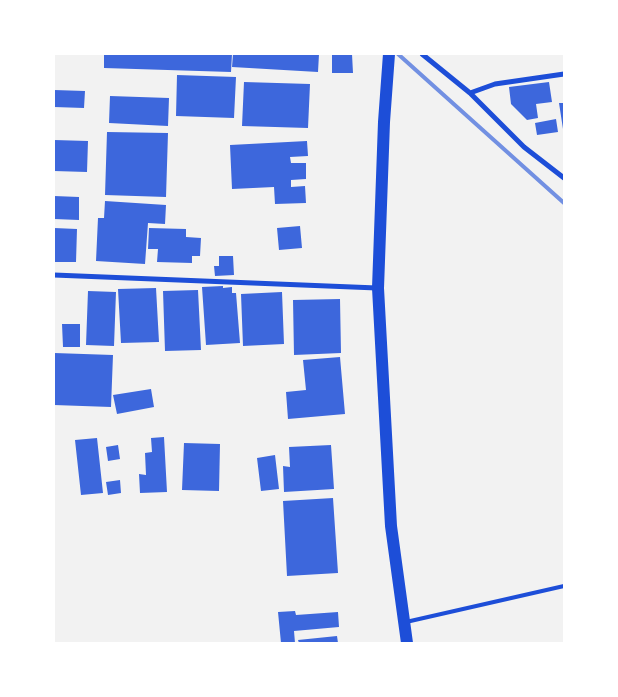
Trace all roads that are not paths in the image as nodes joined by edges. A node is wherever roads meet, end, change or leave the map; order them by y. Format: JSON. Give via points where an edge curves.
{"nodes":[{"id":1,"x":389,"y":54,"type":"edge"},
{"id":2,"x":422,"y":54,"type":"edge"},
{"id":3,"x":564,"y":74,"type":"edge"},
{"id":4,"x":470,"y":93,"type":"junction"},
{"id":5,"x":564,"y":178,"type":"edge"},
{"id":6,"x":54,"y":275,"type":"edge"},
{"id":7,"x":378,"y":288,"type":"junction"},
{"id":8,"x":564,"y":586,"type":"edge"},
{"id":9,"x":404,"y":622,"type":"junction"},
{"id":10,"x":407,"y":643,"type":"edge"}],
"edges":[{"from":1,"to":7,"type":"main road"},
{"from":2,"to":4,"type":"street"},
{"from":3,"to":4,"type":"street","via":[[495,84]]},
{"from":4,"to":5,"type":"street","via":[[524,147]]},
{"from":6,"to":7,"type":"street"},
{"from":7,"to":9,"type":"main road","via":[[391,526]]},
{"from":8,"to":9,"type":"lane"},
{"from":9,"to":10,"type":"main road"}]}
